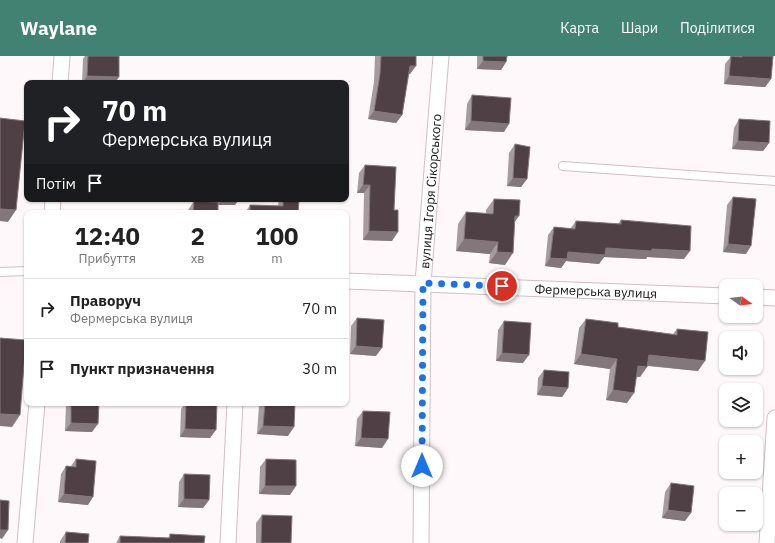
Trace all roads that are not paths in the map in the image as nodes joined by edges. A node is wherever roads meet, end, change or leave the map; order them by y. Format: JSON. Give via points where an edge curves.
{"nodes":[{"id":1,"x":62,"y":56,"type":"edge"},
{"id":2,"x":441,"y":56,"type":"edge"},
{"id":3,"x":60,"y":80,"type":"edge"},
{"id":4,"x":563,"y":166,"type":"dead end"},
{"id":5,"x":775,"y":181,"type":"edge"},
{"id":6,"x":24,"y":271,"type":"edge"},
{"id":7,"x":0,"y":272,"type":"edge"},
{"id":8,"x":349,"y":281,"type":"edge"},
{"id":9,"x":423,"y":283,"type":"junction"},
{"id":10,"x":719,"y":296,"type":"edge"},
{"id":11,"x":763,"y":298,"type":"edge"},
{"id":12,"x":775,"y":298,"type":"edge"},
{"id":13,"x":37,"y":406,"type":"edge"},
{"id":14,"x":234,"y":406,"type":"edge"},
{"id":15,"x":775,"y":418,"type":"edge"},
{"id":16,"x":25,"y":543,"type":"edge"},
{"id":17,"x":228,"y":543,"type":"edge"},
{"id":18,"x":422,"y":543,"type":"edge"},
{"id":19,"x":767,"y":543,"type":"edge"}],
"edges":[{"from":1,"to":3,"type":"street"},
{"from":2,"to":9,"type":"street","name":"вулиця Ігоря Сікорського"},
{"from":4,"to":5,"type":"lane"},
{"from":6,"to":7,"type":"lane"},
{"from":8,"to":9,"type":"street","name":"Фермерська вулиця"},
{"from":9,"to":10,"type":"street","name":"Фермерська вулиця"},
{"from":9,"to":18,"type":"street","name":"вулиця Ігоря Сікорського"},
{"from":11,"to":12,"type":"street"},
{"from":13,"to":16,"type":"street"},
{"from":14,"to":17,"type":"street"},
{"from":15,"to":19,"type":"street"}]}
